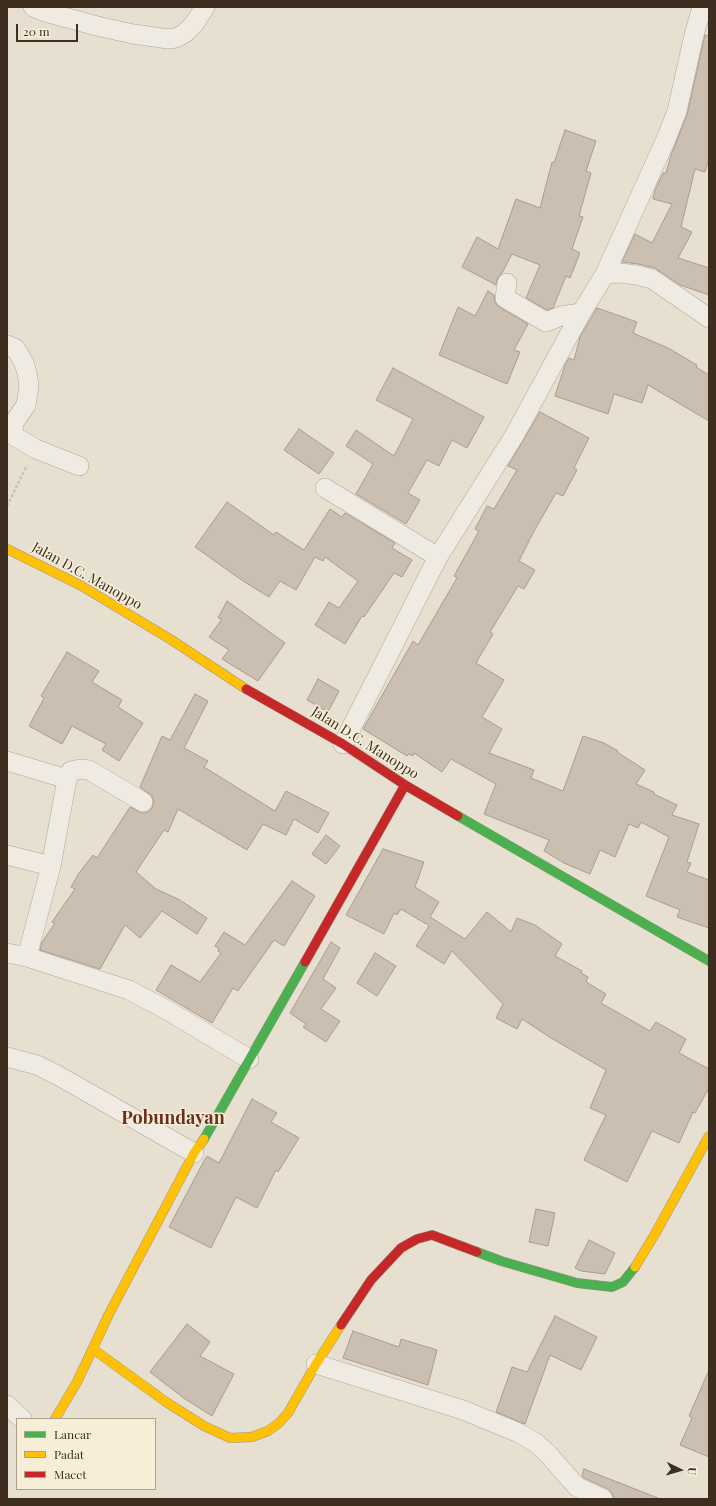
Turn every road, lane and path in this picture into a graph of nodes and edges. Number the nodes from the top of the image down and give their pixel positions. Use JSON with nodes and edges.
{"nodes":[{"id":1,"x":33,"y":7,"type":"edge"},
{"id":2,"x":205,"y":7,"type":"edge"},
{"id":3,"x":702,"y":7,"type":"edge"},
{"id":4,"x":605,"y":274,"type":"junction"},
{"id":5,"x":507,"y":283,"type":"dead end"},
{"id":6,"x":581,"y":313,"type":"junction"},
{"id":7,"x":709,"y":318,"type":"edge"},
{"id":8,"x":7,"y":345,"type":"edge"},
{"id":9,"x":36,"y":449,"type":"junction"},
{"id":10,"x":79,"y":466,"type":"dead end"},
{"id":11,"x":325,"y":488,"type":"dead end"},
{"id":12,"x":7,"y":506,"type":"edge"},
{"id":13,"x":7,"y":548,"type":"edge"},
{"id":14,"x":438,"y":557,"type":"junction"},
{"id":15,"x":343,"y":744,"type":"junction"},
{"id":16,"x":7,"y":761,"type":"edge"},
{"id":17,"x":67,"y":778,"type":"junction"},
{"id":18,"x":405,"y":785,"type":"junction"},
{"id":19,"x":143,"y":802,"type":"dead end"},
{"id":20,"x":7,"y":855,"type":"edge"},
{"id":21,"x":51,"y":866,"type":"junction"},
{"id":22,"x":7,"y":953,"type":"edge"},
{"id":23,"x":27,"y":958,"type":"junction"},
{"id":24,"x":709,"y":961,"type":"edge"},
{"id":25,"x":7,"y":1057,"type":"edge"},
{"id":26,"x":249,"y":1059,"type":"junction"},
{"id":27,"x":709,"y":1136,"type":"edge"},
{"id":28,"x":194,"y":1153,"type":"junction"},
{"id":29,"x":93,"y":1349,"type":"junction"},
{"id":30,"x":316,"y":1364,"type":"junction"},
{"id":31,"x":7,"y":1405,"type":"edge"},
{"id":32,"x":21,"y":1418,"type":"edge"},
{"id":33,"x":56,"y":1418,"type":"edge"},
{"id":34,"x":603,"y":1499,"type":"edge"}],
"edges":[{"from":1,"to":2,"type":"street"},
{"from":3,"to":4,"type":"street"},
{"from":4,"to":6,"type":"street"},
{"from":4,"to":7,"type":"street"},
{"from":5,"to":6,"type":"street"},
{"from":6,"to":14,"type":"street"},
{"from":8,"to":9,"type":"street"},
{"from":9,"to":10,"type":"street"},
{"from":9,"to":12,"type":"path"},
{"from":11,"to":14,"type":"street"},
{"from":13,"to":15,"type":"main road","name":"Jalan D.C. Manoppo"},
{"from":14,"to":15,"type":"street"},
{"from":15,"to":18,"type":"main road","name":"Jalan D.C. Manoppo"},
{"from":16,"to":17,"type":"street"},
{"from":17,"to":19,"type":"street"},
{"from":17,"to":21,"type":"street"},
{"from":18,"to":24,"type":"main road","name":"Jalan D.C. Manoppo"},
{"from":18,"to":26,"type":"main road"},
{"from":20,"to":21,"type":"street"},
{"from":21,"to":23,"type":"street"},
{"from":22,"to":23,"type":"street"},
{"from":23,"to":26,"type":"street"},
{"from":25,"to":28,"type":"street"},
{"from":26,"to":28,"type":"main road"},
{"from":27,"to":30,"type":"main road"},
{"from":28,"to":29,"type":"main road"},
{"from":29,"to":30,"type":"main road"},
{"from":29,"to":33,"type":"main road"},
{"from":30,"to":34,"type":"street"},
{"from":31,"to":32,"type":"street"}]}
